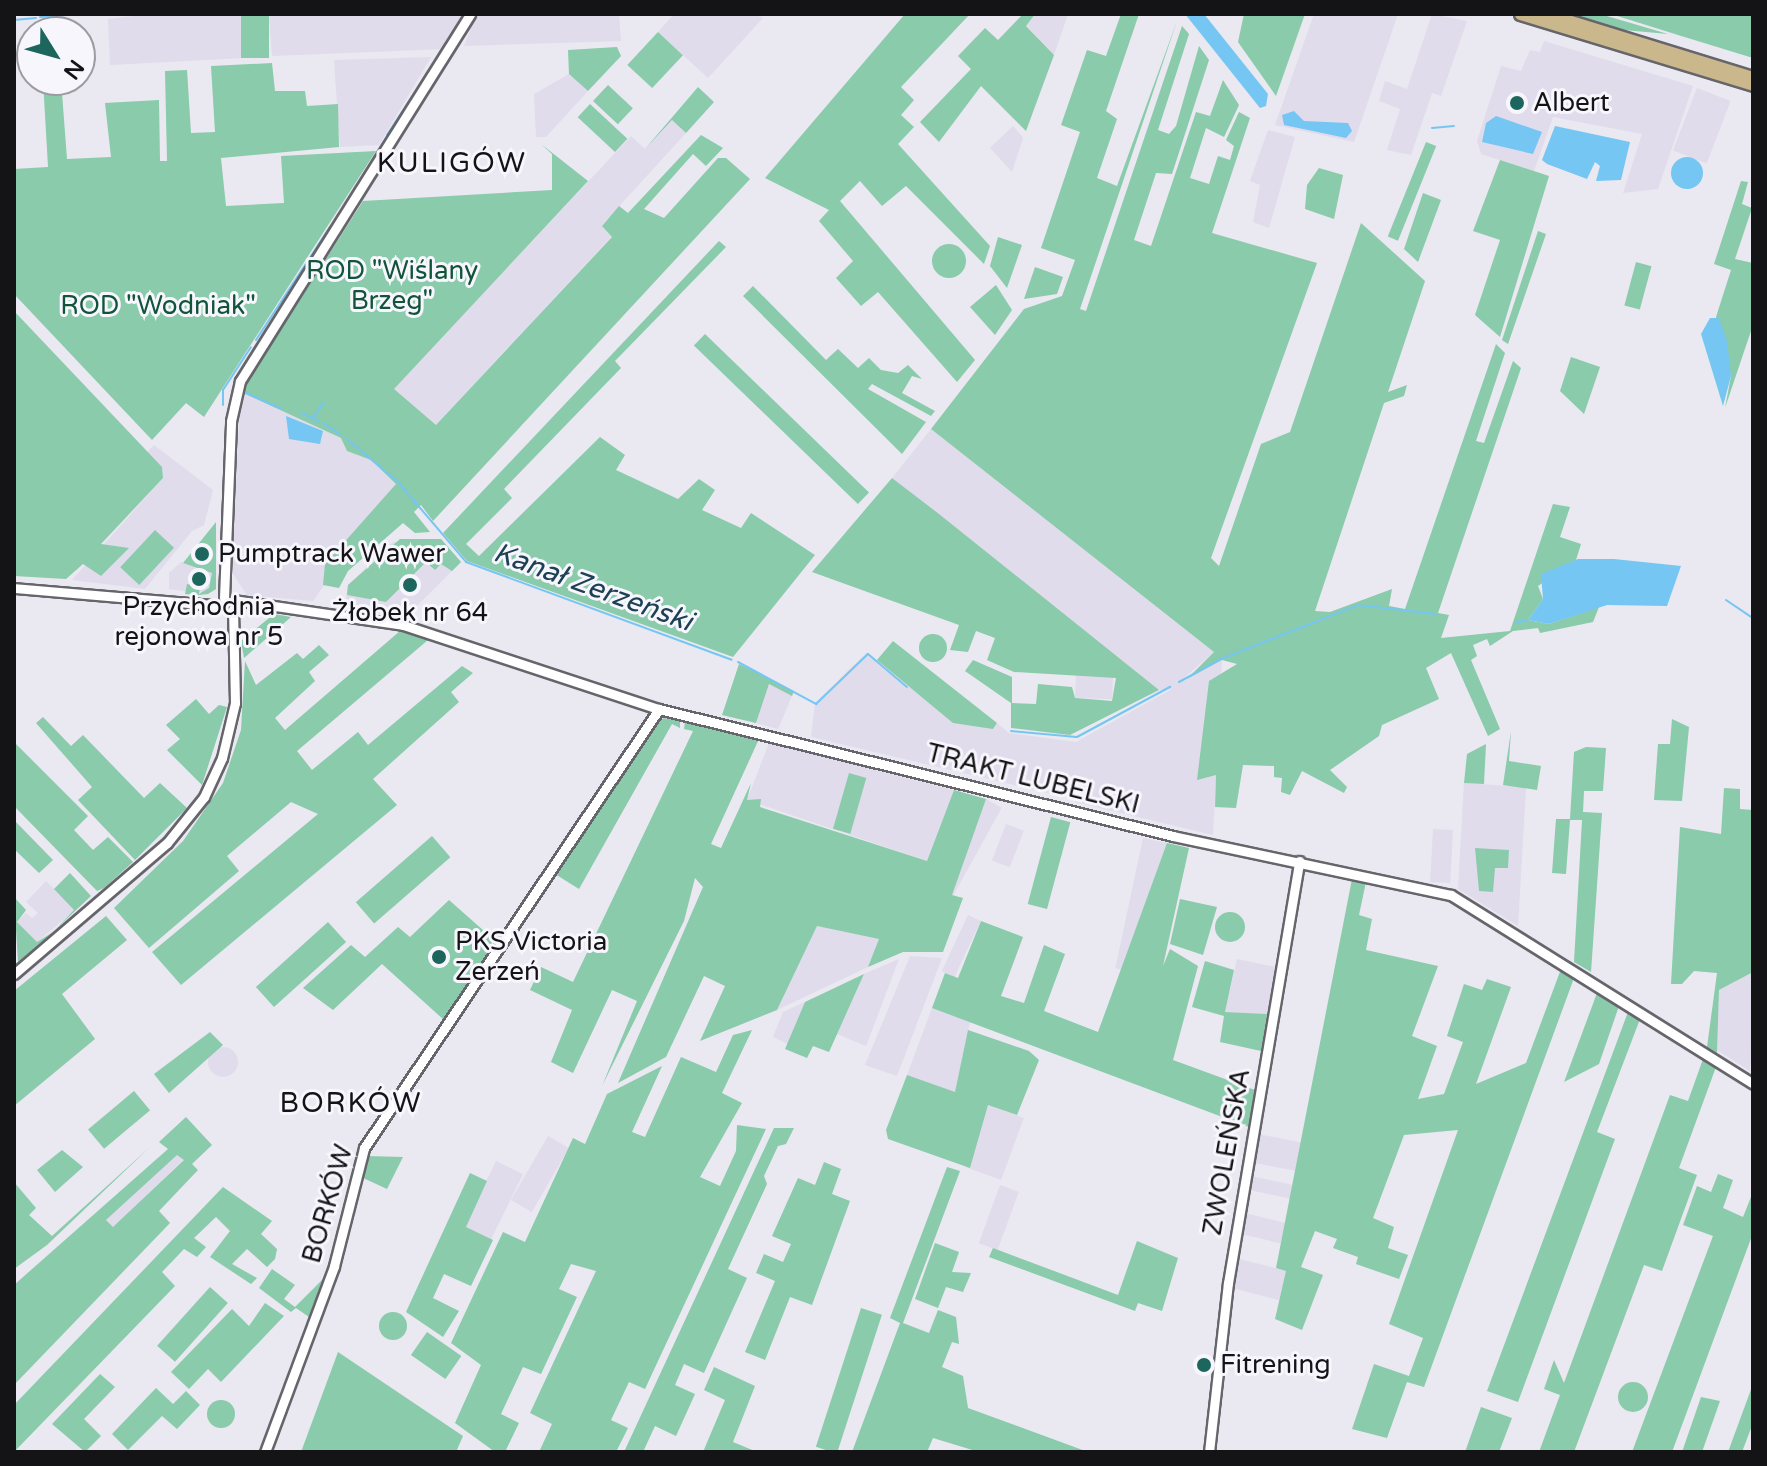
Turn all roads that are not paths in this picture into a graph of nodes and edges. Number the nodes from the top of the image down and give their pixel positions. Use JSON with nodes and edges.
{"nodes":[{"id":1,"x":470,"y":14,"type":"edge"},
{"id":2,"x":1520,"y":14,"type":"edge"},
{"id":3,"x":1548,"y":14,"type":"edge"},
{"id":4,"x":1753,"y":77,"type":"edge"},
{"id":5,"x":1753,"y":85,"type":"edge"},
{"id":6,"x":14,"y":588,"type":"edge"},
{"id":7,"x":228,"y":604,"type":"junction"},
{"id":8,"x":659,"y":709,"type":"junction"},
{"id":9,"x":1299,"y":861,"type":"junction"},
{"id":10,"x":14,"y":974,"type":"edge"},
{"id":11,"x":1753,"y":1084,"type":"edge"},
{"id":12,"x":265,"y":1452,"type":"edge"},
{"id":13,"x":1209,"y":1452,"type":"edge"}],
"edges":[{"from":1,"to":7,"type":"street"},
{"from":2,"to":5,"type":"main road"},
{"from":3,"to":4,"type":"main road"},
{"from":6,"to":7,"type":"street","name":"TRAKT LUBELSKI"},
{"from":7,"to":8,"type":"street","name":"TRAKT LUBELSKI"},
{"from":7,"to":10,"type":"street"},
{"from":8,"to":9,"type":"street","name":"TRAKT LUBELSKI"},
{"from":8,"to":12,"type":"street","name":"BORKÓW"},
{"from":9,"to":11,"type":"street","name":"TRAKT LUBELSKI"},
{"from":9,"to":13,"type":"street","name":"ZWOLEŃSKA"}]}
